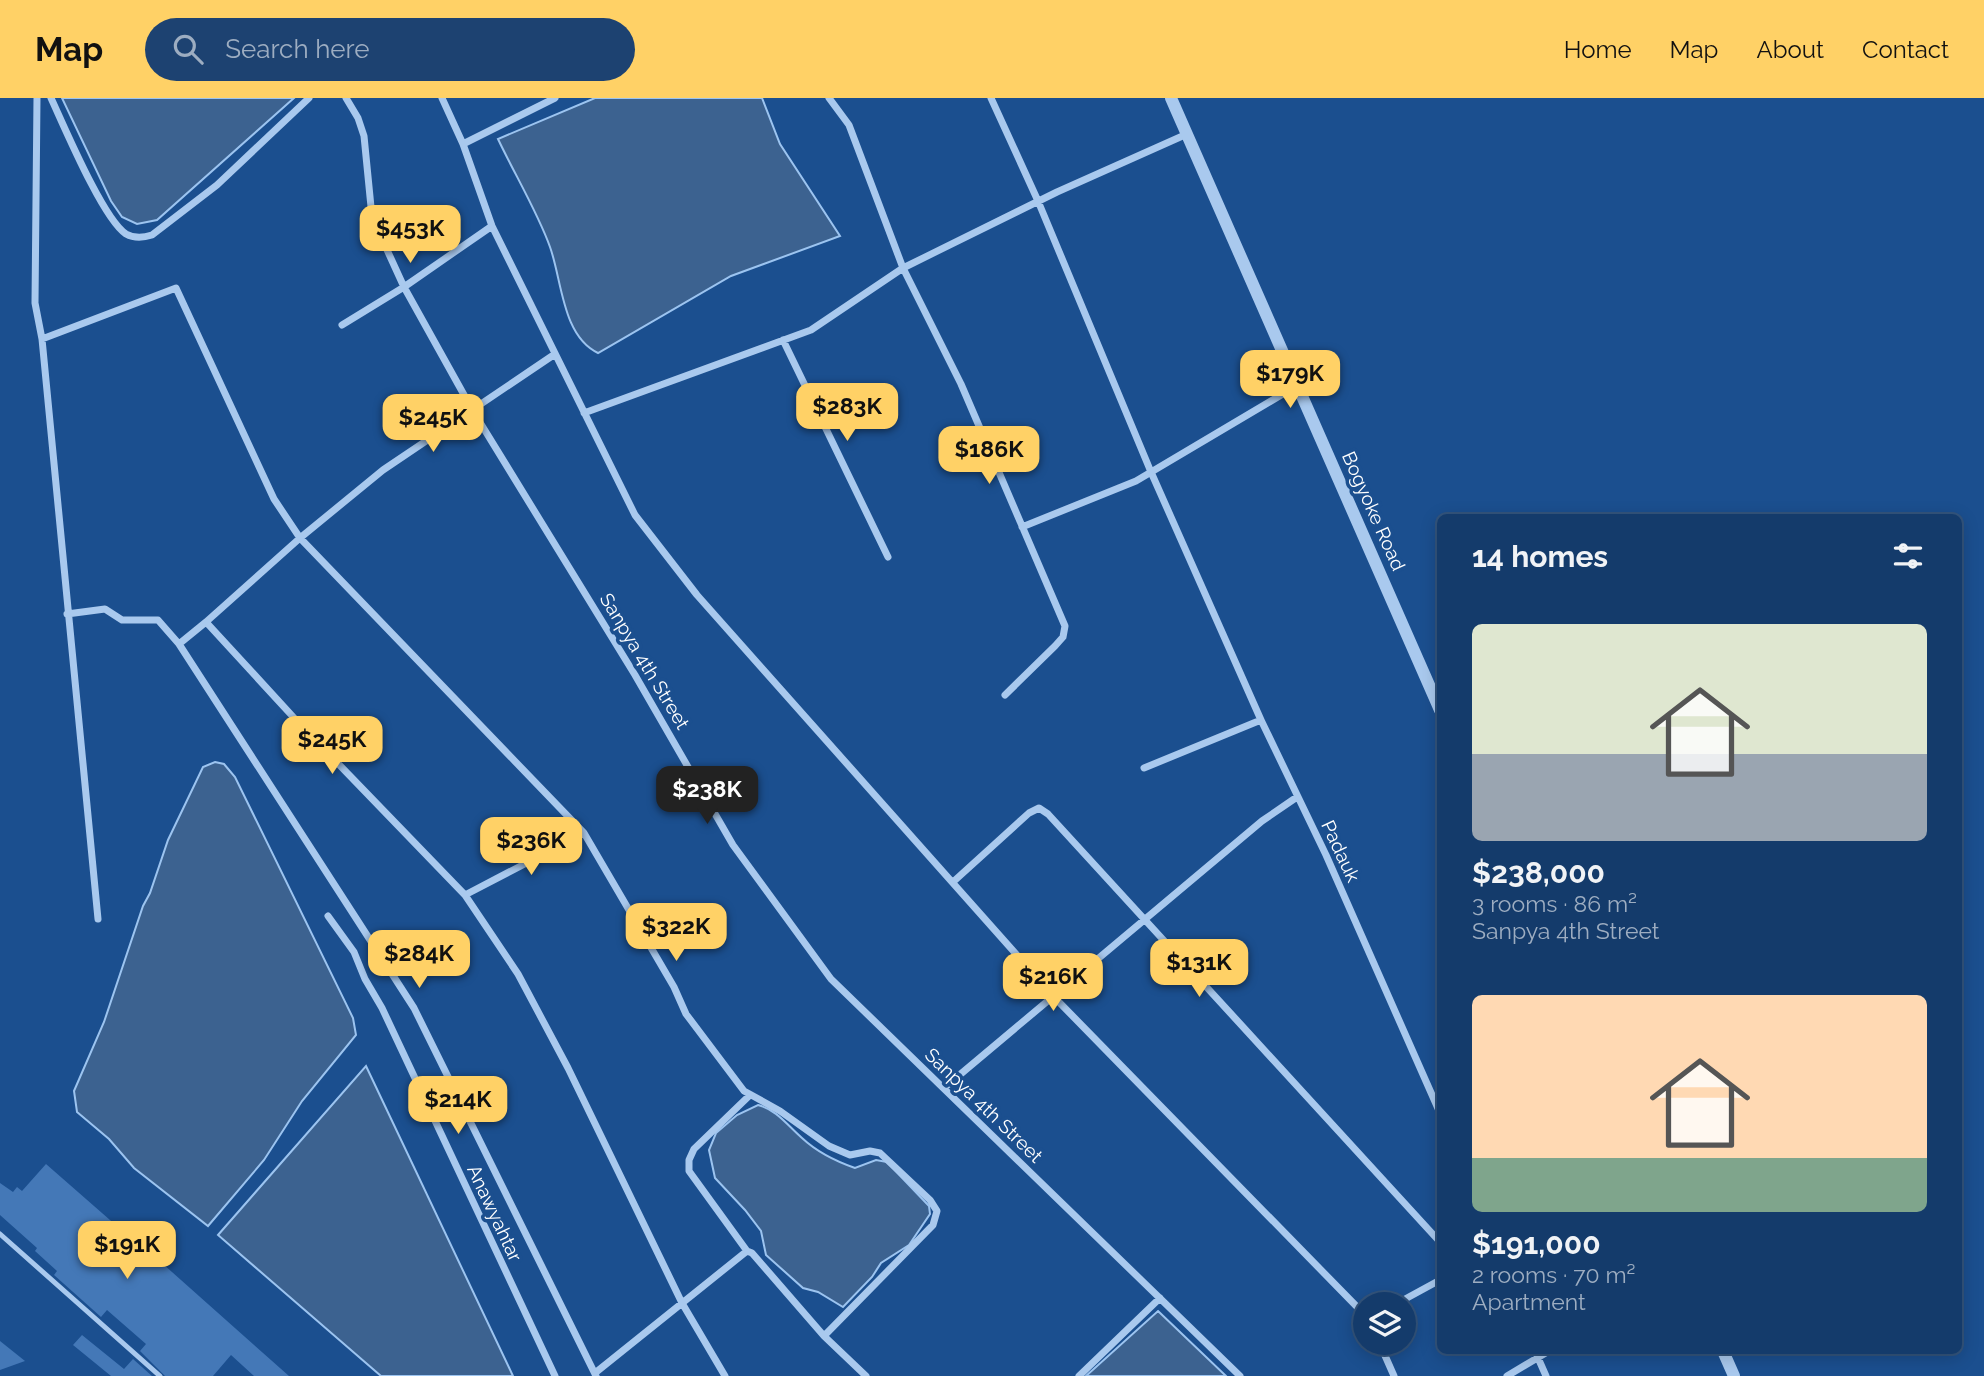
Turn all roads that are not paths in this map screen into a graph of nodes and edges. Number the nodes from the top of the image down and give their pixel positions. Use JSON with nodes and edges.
{"nodes":[{"id":1,"x":37,"y":98,"type":"edge"},
{"id":2,"x":51,"y":98,"type":"edge"},
{"id":3,"x":309,"y":98,"type":"edge"},
{"id":4,"x":346,"y":98,"type":"edge"},
{"id":5,"x":442,"y":98,"type":"edge"},
{"id":6,"x":555,"y":98,"type":"edge"},
{"id":7,"x":829,"y":98,"type":"edge"},
{"id":8,"x":991,"y":98,"type":"edge"},
{"id":9,"x":1171,"y":98,"type":"edge"},
{"id":10,"x":1187,"y":134,"type":"junction"},
{"id":11,"x":463,"y":144,"type":"junction"},
{"id":12,"x":1038,"y":201,"type":"junction"},
{"id":13,"x":492,"y":226,"type":"junction"},
{"id":14,"x":903,"y":268,"type":"junction"},
{"id":15,"x":404,"y":286,"type":"junction"},
{"id":16,"x":342,"y":325,"type":"dead end"},
{"id":17,"x":42,"y":339,"type":"junction"},
{"id":18,"x":783,"y":340,"type":"junction"},
{"id":19,"x":555,"y":354,"type":"junction"},
{"id":20,"x":1298,"y":386,"type":"junction"},
{"id":21,"x":473,"y":411,"type":"junction"},
{"id":22,"x":584,"y":412,"type":"junction"},
{"id":23,"x":1151,"y":472,"type":"junction"},
{"id":24,"x":1022,"y":527,"type":"junction"},
{"id":25,"x":300,"y":538,"type":"junction"},
{"id":26,"x":888,"y":557,"type":"dead end"},
{"id":27,"x":67,"y":614,"type":"junction"},
{"id":28,"x":206,"y":622,"type":"junction"},
{"id":29,"x":179,"y":644,"type":"junction"},
{"id":30,"x":1004,"y":695,"type":"dead end"},
{"id":31,"x":1437,"y":702,"type":"edge"},
{"id":32,"x":1261,"y":720,"type":"junction"},
{"id":33,"x":1144,"y":768,"type":"dead end"},
{"id":34,"x":1297,"y":797,"type":"junction"},
{"id":35,"x":584,"y":833,"type":"junction"},
{"id":36,"x":953,"y":882,"type":"junction"},
{"id":37,"x":465,"y":895,"type":"junction"},
{"id":38,"x":328,"y":916,"type":"dead end"},
{"id":39,"x":1145,"y":918,"type":"junction"},
{"id":40,"x":97,"y":919,"type":"dead end"},
{"id":41,"x":1053,"y":995,"type":"junction"},
{"id":42,"x":944,"y":1088,"type":"junction"},
{"id":43,"x":750,"y":1095,"type":"junction"},
{"id":44,"x":1437,"y":1107,"type":"edge"},
{"id":45,"x":0,"y":1234,"type":"edge"},
{"id":46,"x":1437,"y":1239,"type":"edge"},
{"id":47,"x":747,"y":1251,"type":"junction"},
{"id":48,"x":1437,"y":1282,"type":"edge"},
{"id":49,"x":1416,"y":1293,"type":"edge"},
{"id":50,"x":1160,"y":1298,"type":"junction"},
{"id":51,"x":682,"y":1303,"type":"junction"},
{"id":52,"x":1353,"y":1303,"type":"edge"},
{"id":53,"x":824,"y":1336,"type":"junction"},
{"id":54,"x":1536,"y":1354,"type":"edge"},
{"id":55,"x":1724,"y":1354,"type":"edge"},
{"id":56,"x":1385,"y":1355,"type":"edge"},
{"id":57,"x":595,"y":1374,"type":"edge"},
{"id":58,"x":160,"y":1376,"type":"edge"},
{"id":59,"x":555,"y":1376,"type":"edge"},
{"id":60,"x":725,"y":1376,"type":"edge"},
{"id":61,"x":866,"y":1376,"type":"edge"},
{"id":62,"x":1079,"y":1376,"type":"edge"},
{"id":63,"x":1240,"y":1376,"type":"edge"},
{"id":64,"x":1394,"y":1376,"type":"edge"},
{"id":65,"x":1507,"y":1376,"type":"edge"},
{"id":66,"x":1546,"y":1376,"type":"edge"},
{"id":67,"x":1734,"y":1376,"type":"edge"}],
"edges":[{"from":1,"to":17,"type":"street"},
{"from":2,"to":3,"type":"street"},
{"from":4,"to":15,"type":"street","name":"Sanpya 4th Street"},
{"from":5,"to":11,"type":"street"},
{"from":6,"to":11,"type":"street"},
{"from":7,"to":14,"type":"street"},
{"from":8,"to":12,"type":"street","name":"Padauk"},
{"from":9,"to":10,"type":"street","name":"Bogyoke Road"},
{"from":10,"to":12,"type":"street"},
{"from":10,"to":20,"type":"street","name":"Bogyoke Road"},
{"from":11,"to":13,"type":"street"},
{"from":12,"to":14,"type":"street"},
{"from":12,"to":23,"type":"street","name":"Padauk"},
{"from":13,"to":15,"type":"street"},
{"from":13,"to":19,"type":"street"},
{"from":14,"to":18,"type":"street"},
{"from":14,"to":24,"type":"street"},
{"from":15,"to":16,"type":"street"},
{"from":15,"to":21,"type":"street","name":"Sanpya 4th Street"},
{"from":17,"to":25,"type":"street"},
{"from":17,"to":27,"type":"street"},
{"from":18,"to":22,"type":"street"},
{"from":18,"to":26,"type":"street"},
{"from":19,"to":21,"type":"street"},
{"from":19,"to":22,"type":"street"},
{"from":20,"to":23,"type":"street"},
{"from":20,"to":31,"type":"street","name":"Bogyoke Road"},
{"from":21,"to":25,"type":"street"},
{"from":21,"to":42,"type":"street","name":"Sanpya 4th Street"},
{"from":22,"to":36,"type":"street"},
{"from":23,"to":24,"type":"street"},
{"from":23,"to":32,"type":"street","name":"Padauk"},
{"from":24,"to":30,"type":"street"},
{"from":25,"to":28,"type":"street"},
{"from":25,"to":35,"type":"street"},
{"from":27,"to":29,"type":"street"},
{"from":27,"to":40,"type":"street"},
{"from":28,"to":29,"type":"street"},
{"from":28,"to":37,"type":"street"},
{"from":29,"to":57,"type":"street"},
{"from":32,"to":33,"type":"street"},
{"from":32,"to":34,"type":"street","name":"Padauk"},
{"from":34,"to":39,"type":"street"},
{"from":34,"to":44,"type":"street","name":"Padauk"},
{"from":35,"to":37,"type":"street"},
{"from":35,"to":43,"type":"street"},
{"from":36,"to":39,"type":"street"},
{"from":36,"to":41,"type":"street"},
{"from":37,"to":51,"type":"street"},
{"from":38,"to":59,"type":"street","name":"Anawyahtar"},
{"from":39,"to":41,"type":"street"},
{"from":39,"to":46,"type":"street"},
{"from":41,"to":42,"type":"street"},
{"from":41,"to":52,"type":"street"},
{"from":42,"to":50,"type":"street","name":"Sanpya 4th Street"},
{"from":43,"to":47,"type":"street"},
{"from":43,"to":53,"type":"street"},
{"from":45,"to":58,"type":"lane"},
{"from":47,"to":51,"type":"street"},
{"from":47,"to":53,"type":"street"},
{"from":48,"to":49,"type":"street"},
{"from":50,"to":62,"type":"street"},
{"from":50,"to":63,"type":"street","name":"Sanpya 4th Street"},
{"from":51,"to":57,"type":"street"},
{"from":51,"to":60,"type":"street"},
{"from":53,"to":61,"type":"street"},
{"from":54,"to":65,"type":"street"},
{"from":54,"to":66,"type":"street"},
{"from":55,"to":67,"type":"street"},
{"from":56,"to":64,"type":"street"}]}
